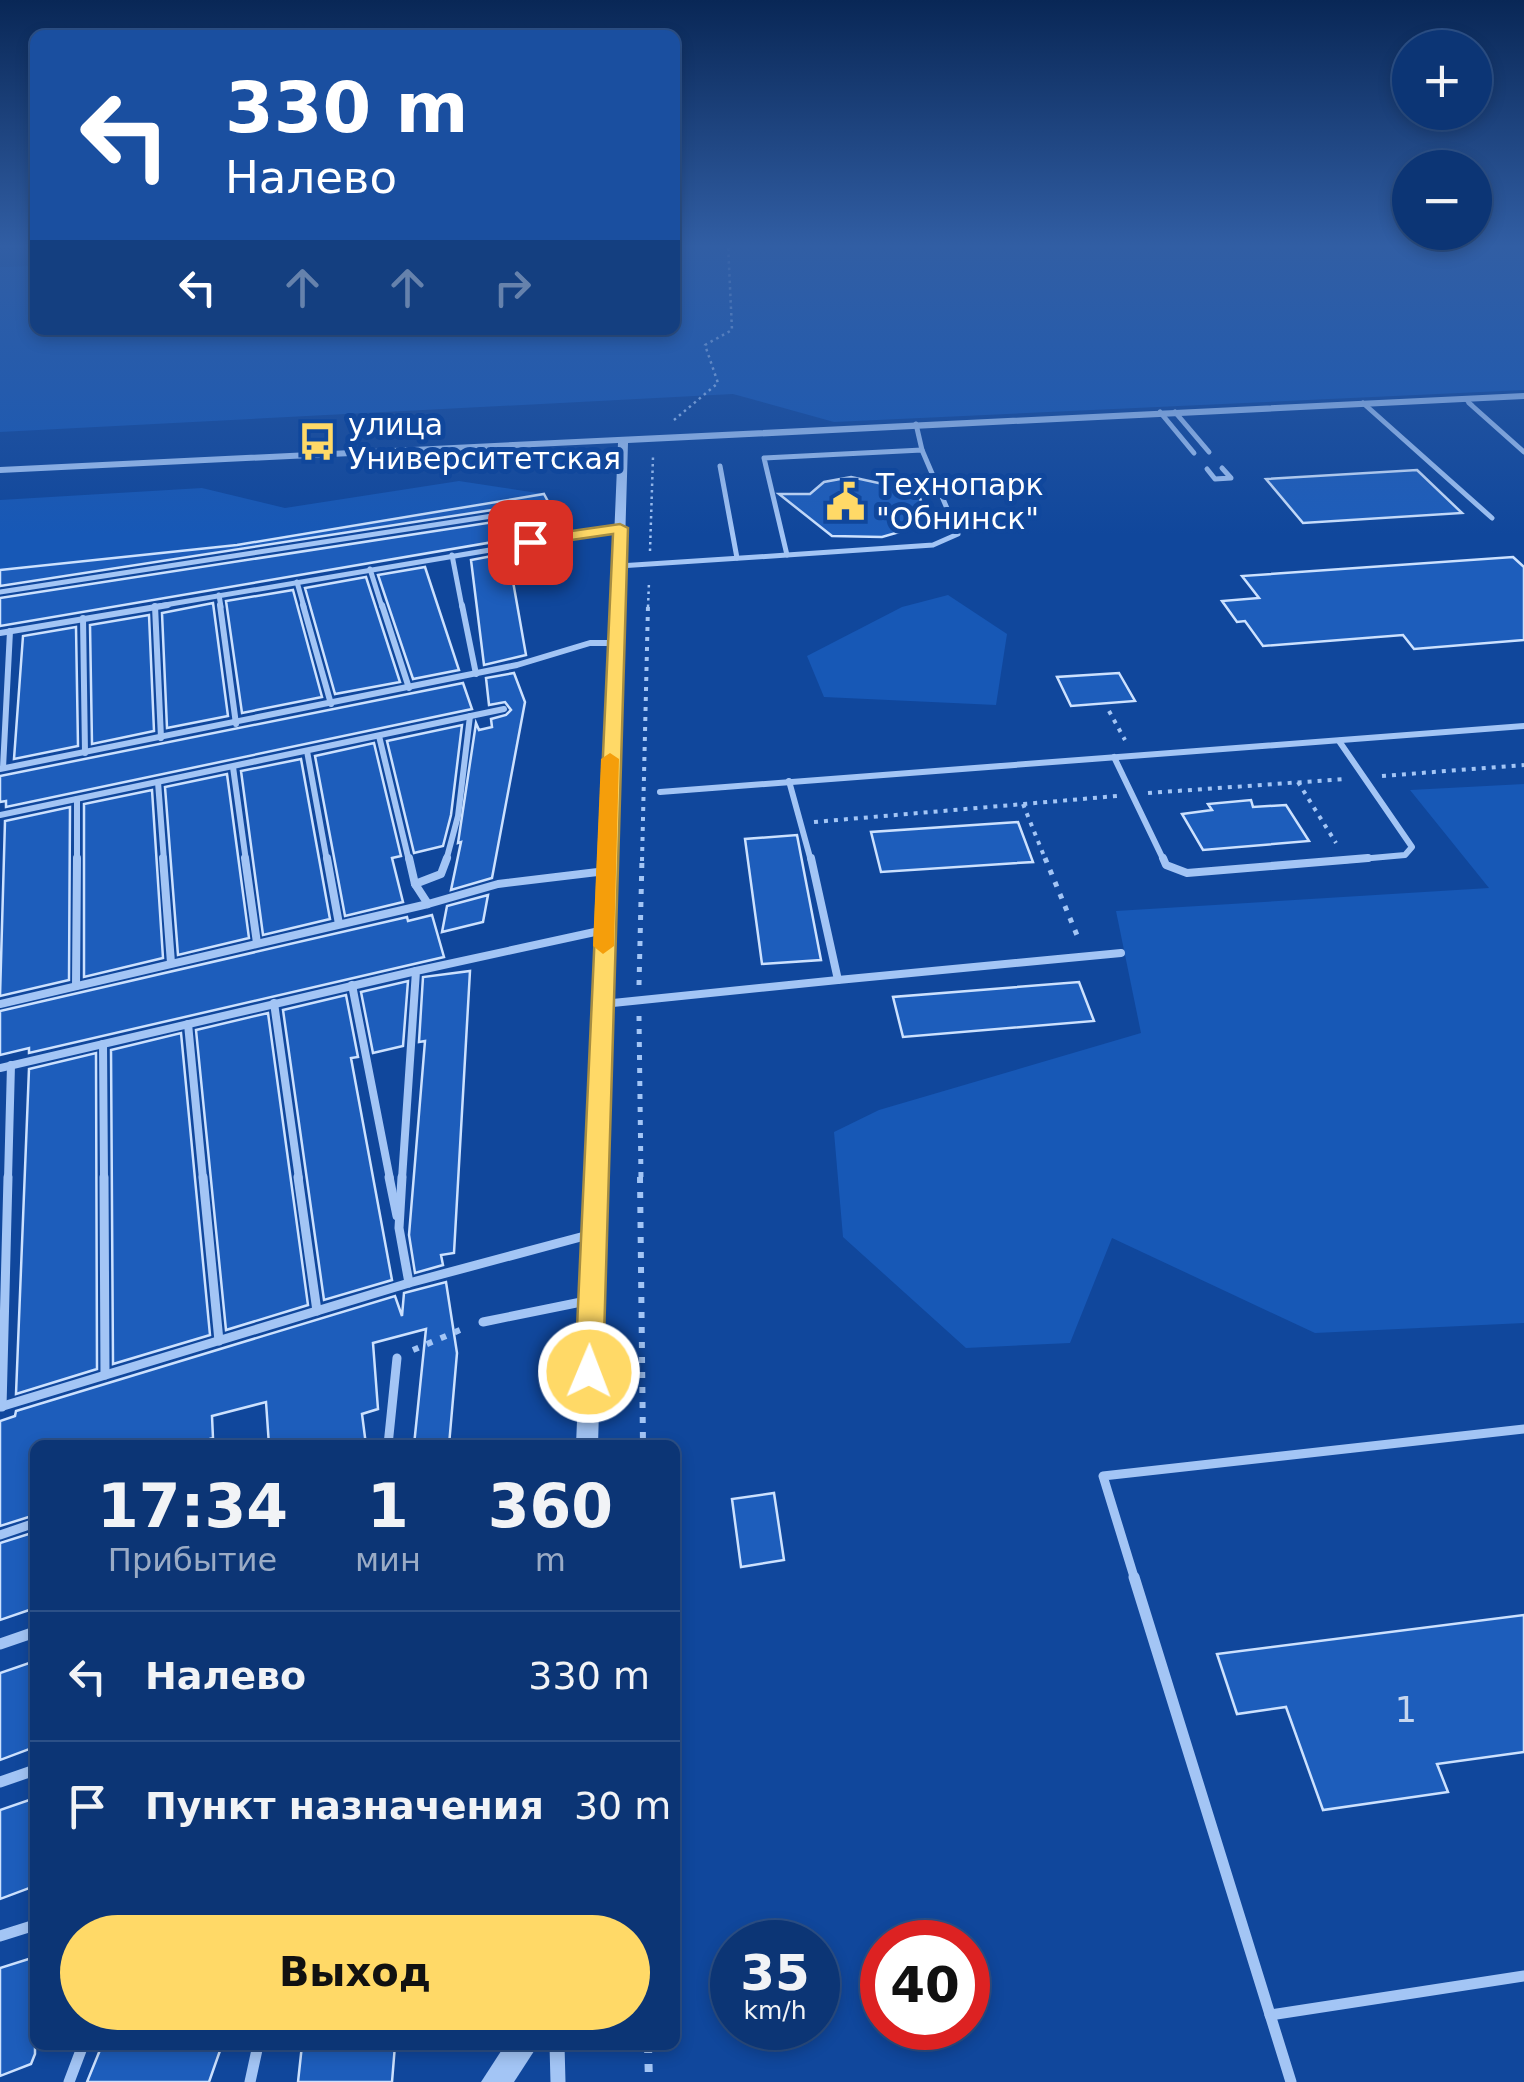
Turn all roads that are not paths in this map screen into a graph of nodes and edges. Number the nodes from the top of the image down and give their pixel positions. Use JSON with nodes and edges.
{"nodes":[{"id":1,"x":1524,"y":396,"type":"edge"},
{"id":2,"x":1465,"y":399,"type":"junction"},
{"id":3,"x":1363,"y":403,"type":"junction"},
{"id":4,"x":1160,"y":412,"type":"junction"},
{"id":5,"x":1175,"y":412,"type":"junction"},
{"id":6,"x":916,"y":424,"type":"junction"},
{"id":7,"x":623,"y":442,"type":"junction"},
{"id":8,"x":922,"y":450,"type":"junction"},
{"id":9,"x":1209,"y":452,"type":"dead end"},
{"id":10,"x":1524,"y":452,"type":"edge"},
{"id":11,"x":1194,"y":454,"type":"dead end"},
{"id":12,"x":720,"y":466,"type":"dead end"},
{"id":13,"x":1222,"y":468,"type":"dead end"},
{"id":14,"x":1207,"y":469,"type":"dead end"},
{"id":15,"x":0,"y":470,"type":"edge"},
{"id":16,"x":538,"y":510,"type":"dead end"},
{"id":17,"x":1492,"y":518,"type":"dead end"},
{"id":18,"x":620,"y":528,"type":"junction"},
{"id":19,"x":452,"y":555,"type":"junction"},
{"id":20,"x":787,"y":555,"type":"junction"},
{"id":21,"x":737,"y":558,"type":"junction"},
{"id":22,"x":619,"y":566,"type":"junction"},
{"id":23,"x":370,"y":570,"type":"junction"},
{"id":24,"x":297,"y":582,"type":"junction"},
{"id":25,"x":0,"y":592,"type":"edge"},
{"id":26,"x":220,"y":595,"type":"junction"},
{"id":27,"x":155,"y":606,"type":"junction"},
{"id":28,"x":84,"y":618,"type":"junction"},
{"id":29,"x":10,"y":631,"type":"junction"},
{"id":30,"x":0,"y":632,"type":"edge"},
{"id":31,"x":615,"y":643,"type":"junction"},
{"id":32,"x":476,"y":674,"type":"junction"},
{"id":33,"x":409,"y":688,"type":"junction"},
{"id":34,"x":331,"y":704,"type":"junction"},
{"id":35,"x":504,"y":709,"type":"dead end"},
{"id":36,"x":470,"y":716,"type":"junction"},
{"id":37,"x":236,"y":724,"type":"junction"},
{"id":38,"x":1524,"y":726,"type":"edge"},
{"id":39,"x":380,"y":736,"type":"junction"},
{"id":40,"x":161,"y":738,"type":"junction"},
{"id":41,"x":1339,"y":740,"type":"junction"},
{"id":42,"x":307,"y":751,"type":"junction"},
{"id":43,"x":85,"y":752,"type":"junction"},
{"id":44,"x":1114,"y":758,"type":"junction"},
{"id":45,"x":233,"y":767,"type":"junction"},
{"id":46,"x":1,"y":768,"type":"edge"},
{"id":47,"x":789,"y":781,"type":"junction"},
{"id":48,"x":158,"y":782,"type":"junction"},
{"id":49,"x":660,"y":792,"type":"dead end"},
{"id":50,"x":77,"y":799,"type":"junction"},
{"id":51,"x":0,"y":814,"type":"edge"},
{"id":52,"x":606,"y":871,"type":"junction"},
{"id":53,"x":414,"y":884,"type":"junction"},
{"id":54,"x":428,"y":904,"type":"junction"},
{"id":55,"x":339,"y":924,"type":"junction"},
{"id":56,"x":604,"y":930,"type":"junction"},
{"id":57,"x":257,"y":943,"type":"junction"},
{"id":58,"x":1121,"y":953,"type":"dead end"},
{"id":59,"x":171,"y":963,"type":"junction"},
{"id":60,"x":416,"y":970,"type":"junction"},
{"id":61,"x":838,"y":980,"type":"junction"},
{"id":62,"x":352,"y":985,"type":"junction"},
{"id":63,"x":76,"y":986,"type":"junction"},
{"id":64,"x":0,"y":1004,"type":"edge"},
{"id":65,"x":274,"y":1004,"type":"junction"},
{"id":66,"x":601,"y":1004,"type":"junction"},
{"id":67,"x":188,"y":1024,"type":"junction"},
{"id":68,"x":103,"y":1044,"type":"junction"},
{"id":69,"x":11,"y":1065,"type":"junction"},
{"id":70,"x":0,"y":1068,"type":"edge"},
{"id":71,"x":399,"y":1228,"type":"junction"},
{"id":72,"x":593,"y":1234,"type":"junction"},
{"id":73,"x":409,"y":1283,"type":"junction"},
{"id":74,"x":590,"y":1300,"type":"junction"},
{"id":75,"x":318,"y":1311,"type":"junction"},
{"id":76,"x":483,"y":1322,"type":"road end"},
{"id":77,"x":219,"y":1341,"type":"junction"},
{"id":78,"x":397,"y":1358,"type":"road end"},
{"id":79,"x":105,"y":1375,"type":"junction"},
{"id":80,"x":1,"y":1407,"type":"edge"},
{"id":81,"x":1524,"y":1430,"type":"edge"},
{"id":82,"x":389,"y":1440,"type":"edge"},
{"id":83,"x":587,"y":1440,"type":"edge"},
{"id":84,"x":30,"y":1526,"type":"edge"},
{"id":85,"x":0,"y":1535,"type":"edge"},
{"id":86,"x":30,"y":1634,"type":"edge"},
{"id":87,"x":0,"y":1644,"type":"edge"},
{"id":88,"x":30,"y":1772,"type":"edge"},
{"id":89,"x":0,"y":1782,"type":"edge"},
{"id":90,"x":30,"y":1927,"type":"edge"},
{"id":91,"x":0,"y":1936,"type":"edge"},
{"id":92,"x":1524,"y":1976,"type":"edge"},
{"id":93,"x":1270,"y":2015,"type":"junction"},
{"id":94,"x":81,"y":2050,"type":"edge"},
{"id":95,"x":257,"y":2050,"type":"edge"},
{"id":96,"x":519,"y":2050,"type":"edge"},
{"id":97,"x":557,"y":2050,"type":"edge"},
{"id":98,"x":68,"y":2082,"type":"edge"},
{"id":99,"x":250,"y":2082,"type":"edge"},
{"id":100,"x":496,"y":2082,"type":"edge"},
{"id":101,"x":558,"y":2082,"type":"edge"},
{"id":102,"x":1291,"y":2082,"type":"edge"}],
"edges":[{"from":1,"to":2,"type":"street"},
{"from":2,"to":3,"type":"street"},
{"from":2,"to":10,"type":"lane"},
{"from":3,"to":5,"type":"street"},
{"from":3,"to":17,"type":"lane"},
{"from":4,"to":5,"type":"street"},
{"from":4,"to":6,"type":"street"},
{"from":4,"to":11,"type":"lane"},
{"from":5,"to":9,"type":"lane"},
{"from":6,"to":7,"type":"street"},
{"from":6,"to":8,"type":"lane"},
{"from":7,"to":15,"type":"street"},
{"from":7,"to":18,"type":"street"},
{"from":8,"to":20,"type":"lane"},
{"from":8,"to":20,"type":"lane"},
{"from":12,"to":21,"type":"lane"},
{"from":13,"to":14,"type":"lane"},
{"from":16,"to":25,"type":"lane"},
{"from":18,"to":19,"type":"lane"},
{"from":18,"to":22,"type":"street"},
{"from":19,"to":23,"type":"lane"},
{"from":19,"to":32,"type":"lane"},
{"from":20,"to":21,"type":"lane"},
{"from":21,"to":22,"type":"lane"},
{"from":22,"to":31,"type":"street"},
{"from":23,"to":24,"type":"lane"},
{"from":23,"to":33,"type":"lane"},
{"from":24,"to":26,"type":"lane"},
{"from":24,"to":34,"type":"lane"},
{"from":26,"to":27,"type":"lane"},
{"from":26,"to":37,"type":"lane"},
{"from":27,"to":28,"type":"lane"},
{"from":27,"to":40,"type":"lane"},
{"from":28,"to":29,"type":"lane"},
{"from":28,"to":43,"type":"lane"},
{"from":29,"to":30,"type":"lane"},
{"from":29,"to":46,"type":"lane"},
{"from":31,"to":32,"type":"lane"},
{"from":31,"to":52,"type":"street"},
{"from":32,"to":33,"type":"lane"},
{"from":33,"to":34,"type":"lane"},
{"from":34,"to":37,"type":"lane"},
{"from":35,"to":36,"type":"lane"},
{"from":36,"to":39,"type":"lane"},
{"from":36,"to":53,"type":"lane"},
{"from":37,"to":40,"type":"lane"},
{"from":38,"to":41,"type":"lane"},
{"from":39,"to":42,"type":"lane"},
{"from":39,"to":53,"type":"lane"},
{"from":40,"to":43,"type":"lane"},
{"from":41,"to":44,"type":"lane"},
{"from":41,"to":44,"type":"lane"},
{"from":42,"to":45,"type":"lane"},
{"from":42,"to":55,"type":"lane"},
{"from":43,"to":46,"type":"lane"},
{"from":44,"to":47,"type":"lane"},
{"from":45,"to":48,"type":"lane"},
{"from":45,"to":57,"type":"lane"},
{"from":47,"to":49,"type":"lane"},
{"from":47,"to":61,"type":"lane"},
{"from":48,"to":50,"type":"lane"},
{"from":48,"to":59,"type":"lane"},
{"from":50,"to":51,"type":"lane"},
{"from":50,"to":63,"type":"lane"},
{"from":52,"to":54,"type":"lane"},
{"from":52,"to":56,"type":"street"},
{"from":53,"to":54,"type":"lane"},
{"from":54,"to":55,"type":"lane"},
{"from":55,"to":57,"type":"lane"},
{"from":56,"to":60,"type":"lane"},
{"from":56,"to":66,"type":"street"},
{"from":57,"to":59,"type":"lane"},
{"from":58,"to":61,"type":"lane"},
{"from":59,"to":63,"type":"lane"},
{"from":60,"to":62,"type":"lane"},
{"from":60,"to":71,"type":"lane"},
{"from":61,"to":66,"type":"lane"},
{"from":62,"to":65,"type":"lane"},
{"from":62,"to":71,"type":"lane"},
{"from":63,"to":64,"type":"lane"},
{"from":65,"to":67,"type":"lane"},
{"from":65,"to":75,"type":"lane"},
{"from":66,"to":72,"type":"street"},
{"from":67,"to":68,"type":"lane"},
{"from":67,"to":77,"type":"lane"},
{"from":68,"to":69,"type":"lane"},
{"from":68,"to":79,"type":"lane"},
{"from":69,"to":70,"type":"lane"},
{"from":69,"to":80,"type":"lane"},
{"from":71,"to":73,"type":"lane"},
{"from":72,"to":73,"type":"lane"},
{"from":72,"to":74,"type":"street"},
{"from":73,"to":75,"type":"lane"},
{"from":74,"to":76,"type":"lane"},
{"from":74,"to":83,"type":"street"},
{"from":75,"to":77,"type":"lane"},
{"from":77,"to":79,"type":"lane"},
{"from":78,"to":82,"type":"lane"},
{"from":79,"to":80,"type":"lane"},
{"from":81,"to":93,"type":"lane"},
{"from":84,"to":85,"type":"lane"},
{"from":86,"to":87,"type":"lane"},
{"from":88,"to":89,"type":"lane"},
{"from":90,"to":91,"type":"lane"},
{"from":92,"to":93,"type":"lane"},
{"from":93,"to":102,"type":"lane"},
{"from":94,"to":98,"type":"lane"},
{"from":95,"to":99,"type":"lane"},
{"from":96,"to":100,"type":"street"},
{"from":97,"to":101,"type":"street"}]}
